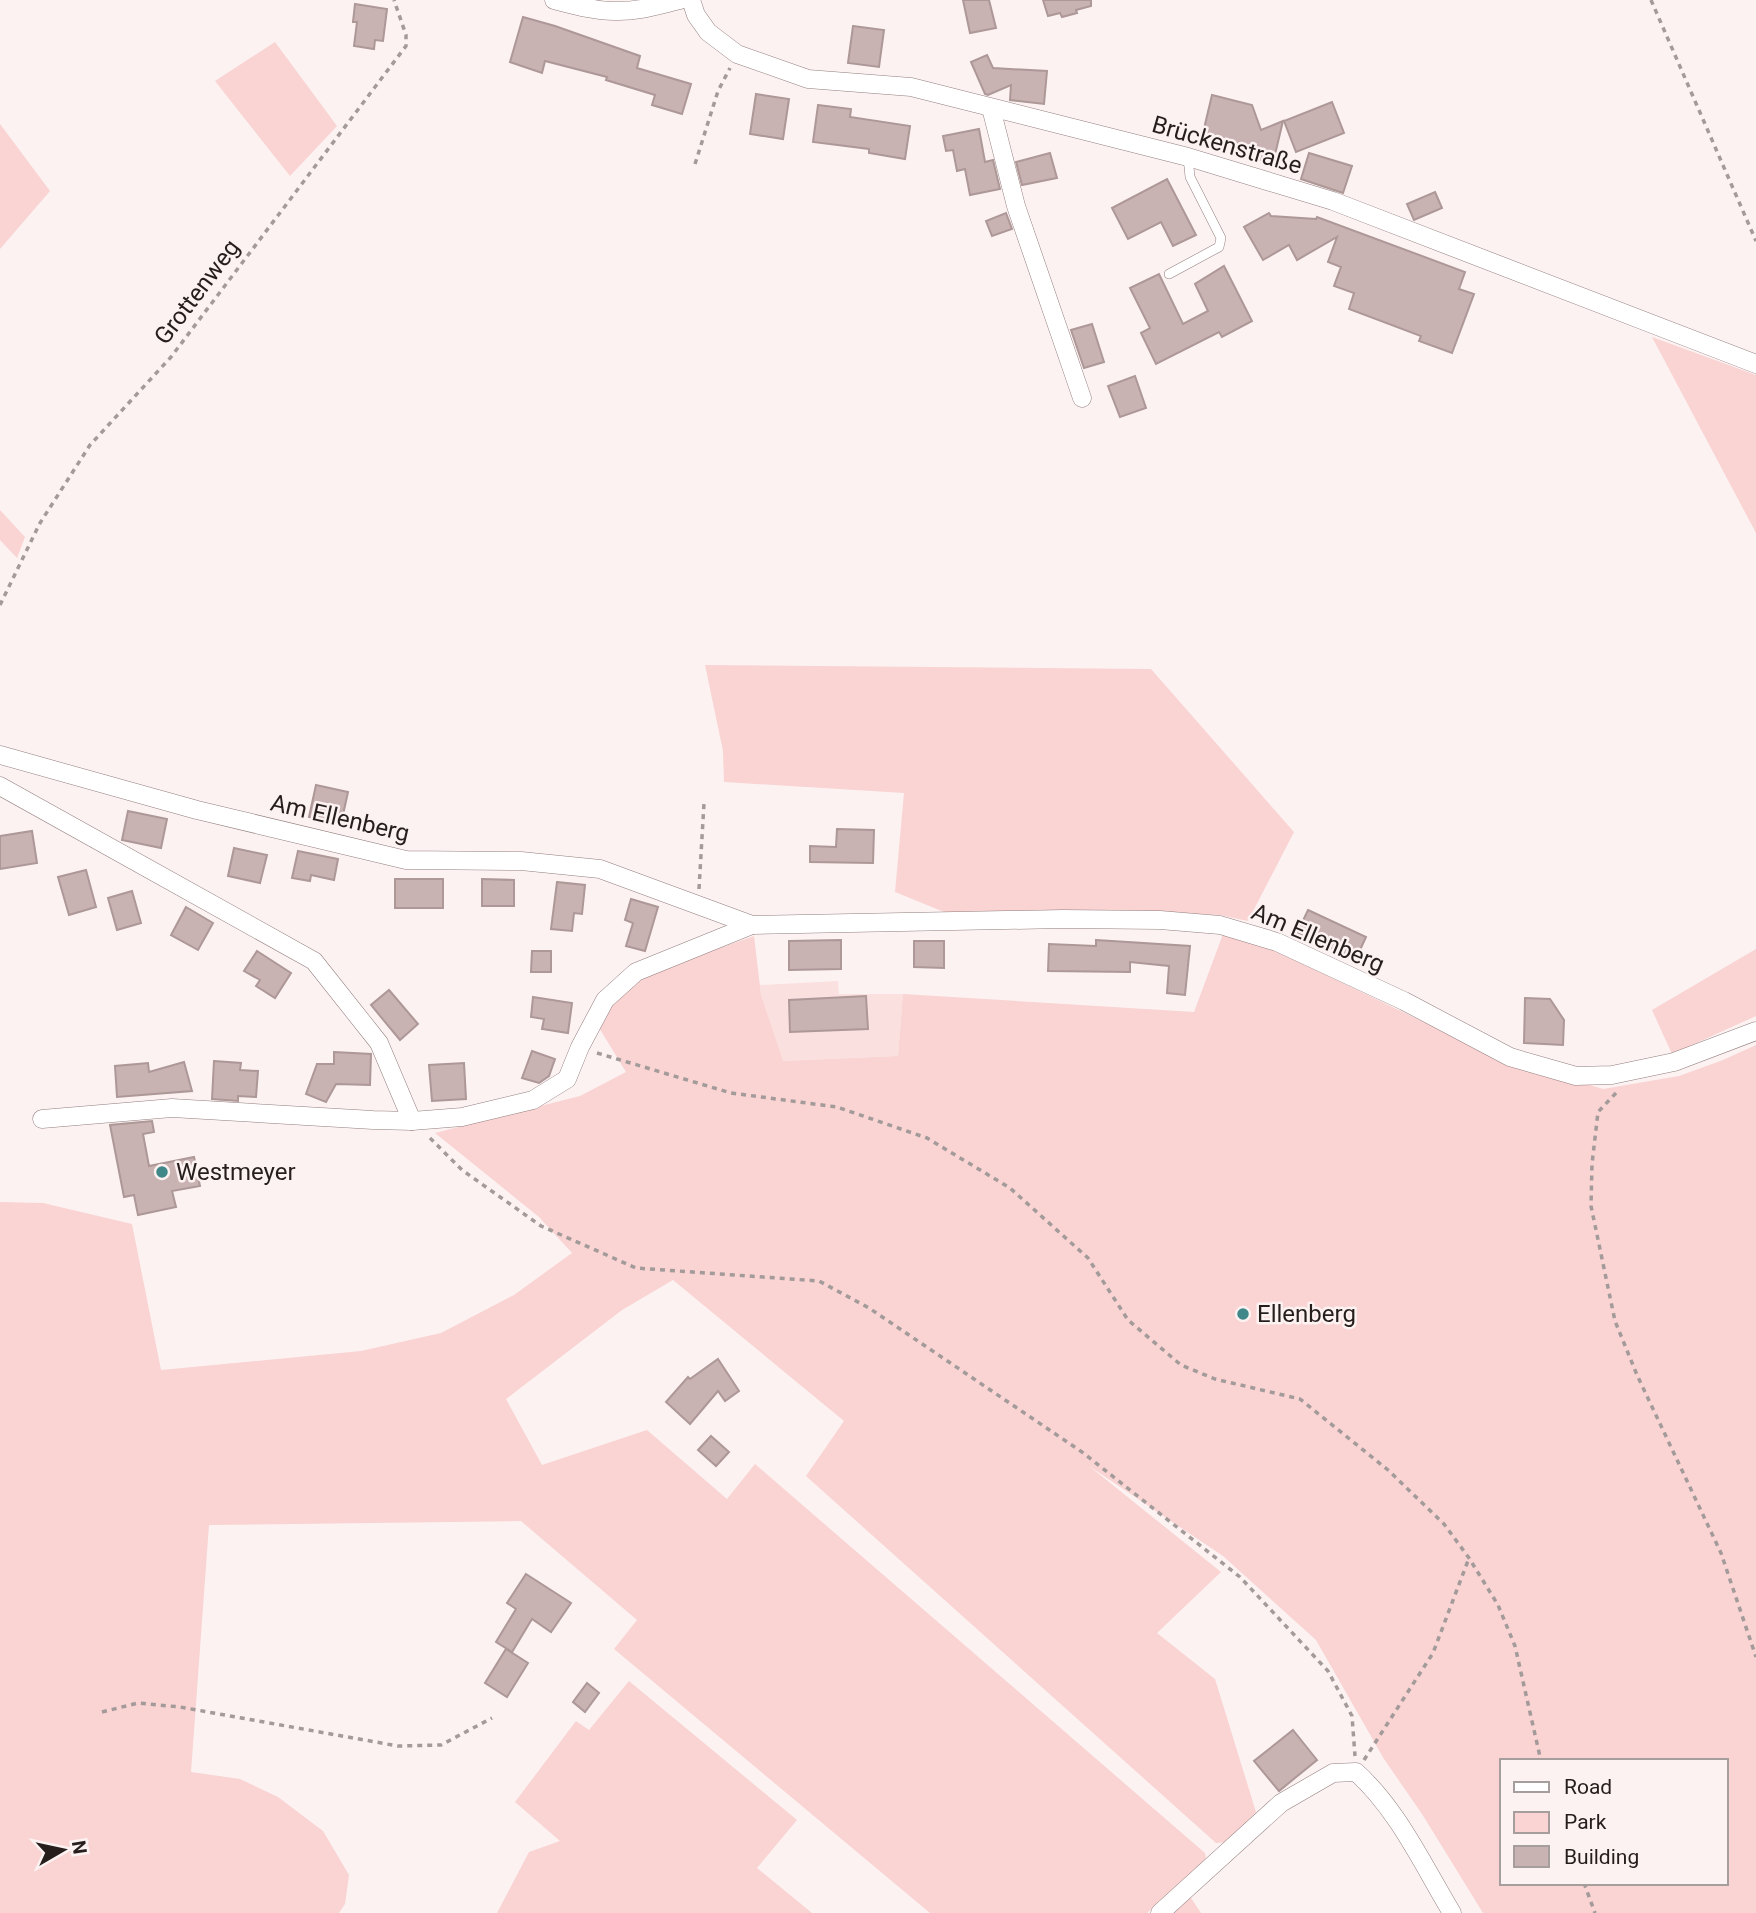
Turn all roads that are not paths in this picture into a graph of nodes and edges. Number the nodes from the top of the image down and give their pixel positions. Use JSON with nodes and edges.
{"nodes":[{"id":1,"x":554,"y":0,"type":"edge"},
{"id":2,"x":680,"y":0,"type":"edge"},
{"id":3,"x":691,"y":0,"type":"edge"},
{"id":4,"x":991,"y":108,"type":"junction"},
{"id":5,"x":1188,"y":158,"type":"junction"},
{"id":6,"x":1169,"y":274,"type":"dead end"},
{"id":7,"x":1756,"y":364,"type":"edge"},
{"id":8,"x":1082,"y":398,"type":"dead end"},
{"id":9,"x":0,"y":755,"type":"edge"},
{"id":10,"x":0,"y":786,"type":"edge"},
{"id":11,"x":752,"y":925,"type":"junction"},
{"id":12,"x":1756,"y":1031,"type":"edge"},
{"id":13,"x":42,"y":1119,"type":"dead end"},
{"id":14,"x":412,"y":1121,"type":"junction"},
{"id":15,"x":1160,"y":1913,"type":"edge"},
{"id":16,"x":1452,"y":1913,"type":"edge"}],
"edges":[{"from":1,"to":2,"type":"street"},
{"from":3,"to":4,"type":"street","name":"Brückenstraße"},
{"from":4,"to":5,"type":"street","name":"Brückenstraße"},
{"from":4,"to":8,"type":"street"},
{"from":5,"to":6,"type":"lane"},
{"from":5,"to":7,"type":"street","name":"Brückenstraße"},
{"from":9,"to":11,"type":"street","name":"Am Ellenberg"},
{"from":10,"to":14,"type":"street"},
{"from":11,"to":12,"type":"street","name":"Am Ellenberg"},
{"from":11,"to":14,"type":"street","name":"Am Ellenberg"},
{"from":13,"to":14,"type":"street","name":"Am Ellenberg"},
{"from":15,"to":16,"type":"street"}]}
